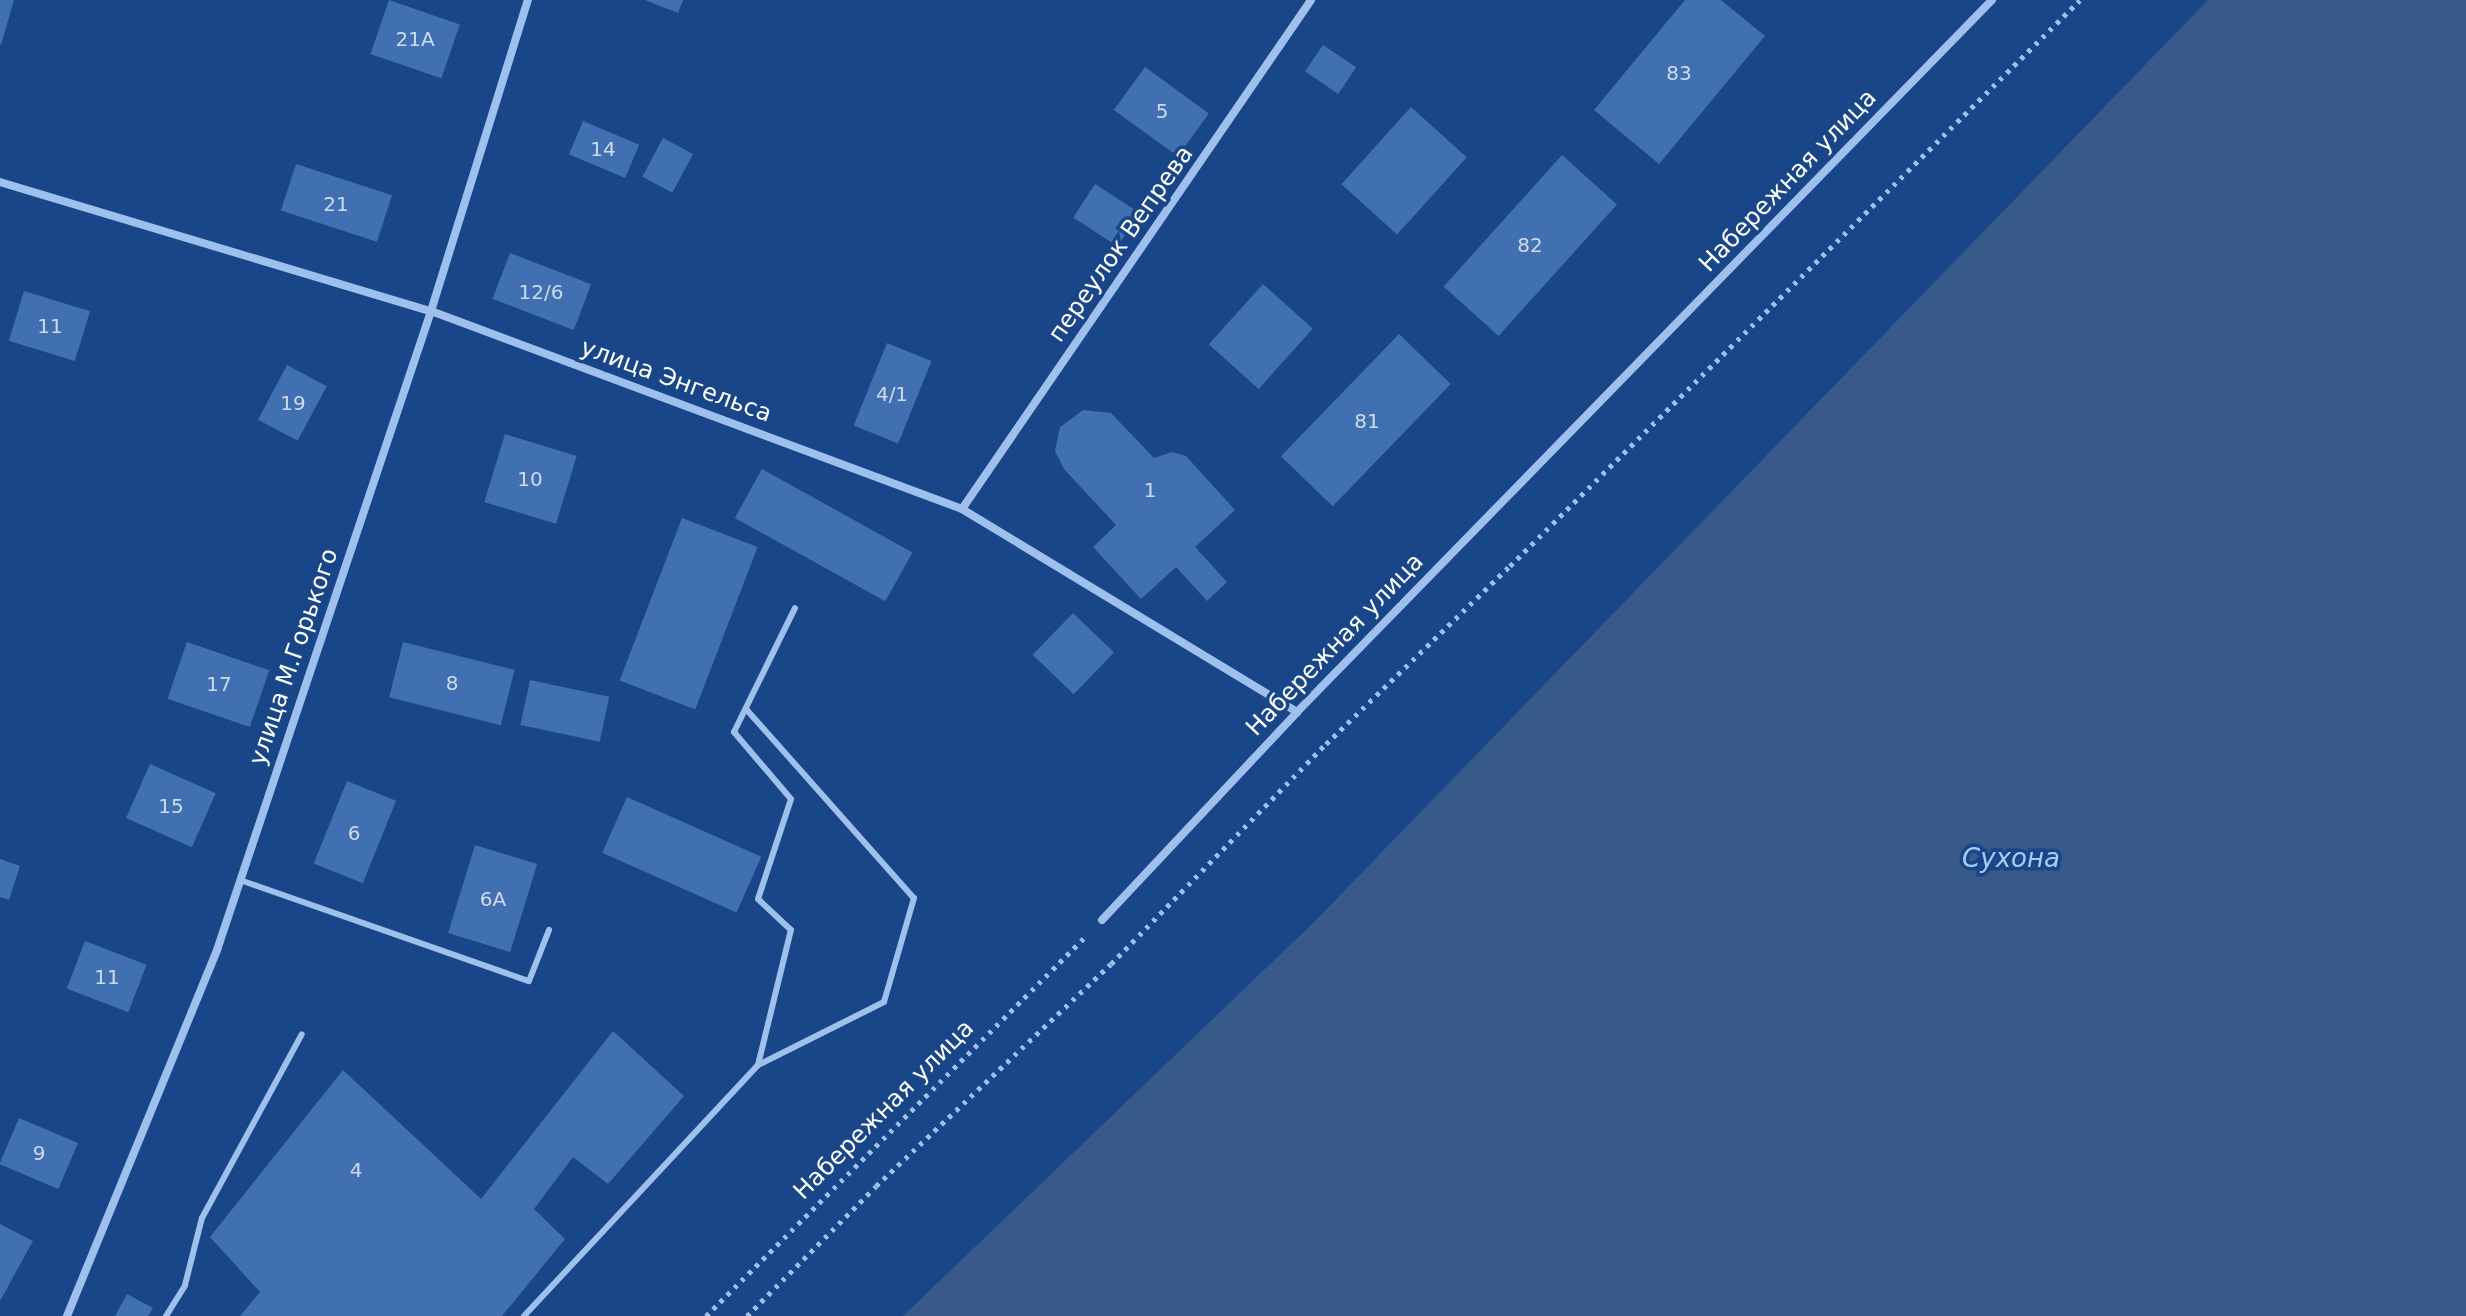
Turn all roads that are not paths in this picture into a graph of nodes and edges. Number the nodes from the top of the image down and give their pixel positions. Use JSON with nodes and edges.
{"nodes":[{"id":1,"x":528,"y":0,"type":"edge"},
{"id":2,"x":1311,"y":0,"type":"edge"},
{"id":3,"x":1992,"y":0,"type":"edge"},
{"id":4,"x":0,"y":182,"type":"edge"},
{"id":5,"x":431,"y":311,"type":"junction"},
{"id":6,"x":962,"y":509,"type":"junction"},
{"id":7,"x":795,"y":608,"type":"dead end"},
{"id":8,"x":746,"y":709,"type":"junction"},
{"id":9,"x":1297,"y":712,"type":"junction"},
{"id":10,"x":240,"y":880,"type":"junction"},
{"id":11,"x":1102,"y":920,"type":"road end"},
{"id":12,"x":549,"y":930,"type":"dead end"},
{"id":13,"x":302,"y":1034,"type":"dead end"},
{"id":14,"x":758,"y":1065,"type":"junction"},
{"id":15,"x":67,"y":1316,"type":"edge"},
{"id":16,"x":166,"y":1316,"type":"edge"},
{"id":17,"x":524,"y":1316,"type":"edge"}],
"edges":[{"from":1,"to":5,"type":"street","name":"улица М.Горького"},
{"from":2,"to":6,"type":"street","name":"переулок Вепрева"},
{"from":3,"to":9,"type":"street","name":"Набережная улица"},
{"from":4,"to":5,"type":"street","name":"улица Энгельса"},
{"from":5,"to":6,"type":"street","name":"улица Энгельса"},
{"from":5,"to":10,"type":"street","name":"улица М.Горького"},
{"from":6,"to":9,"type":"street","name":"улица Энгельса"},
{"from":7,"to":8,"type":"lane"},
{"from":8,"to":14,"type":"lane"},
{"from":8,"to":14,"type":"lane"},
{"from":9,"to":11,"type":"street","name":"Набережная улица"},
{"from":10,"to":12,"type":"lane"},
{"from":10,"to":15,"type":"street","name":"улица М.Горького"},
{"from":13,"to":16,"type":"lane"},
{"from":14,"to":17,"type":"lane"}]}
